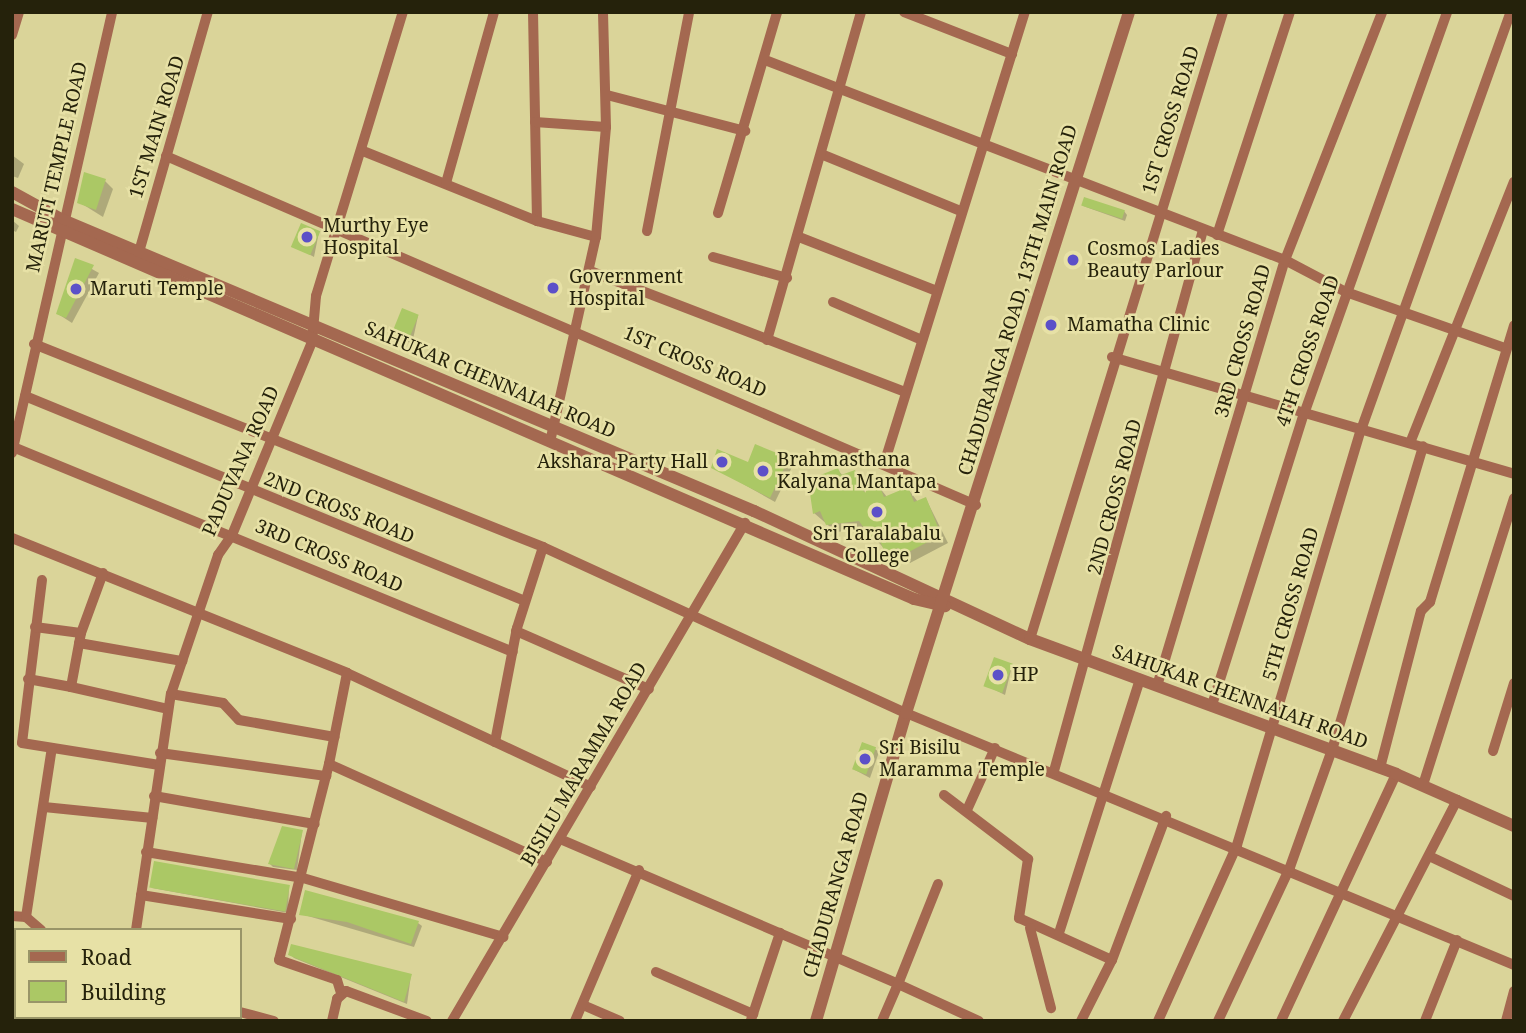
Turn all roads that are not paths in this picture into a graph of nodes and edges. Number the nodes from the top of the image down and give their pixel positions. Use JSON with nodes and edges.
{"nodes":[{"id":1,"x":19,"y":12,"type":"edge"},
{"id":2,"x":112,"y":12,"type":"edge"},
{"id":3,"x":208,"y":12,"type":"edge"},
{"id":4,"x":403,"y":12,"type":"edge"},
{"id":5,"x":494,"y":12,"type":"edge"},
{"id":6,"x":533,"y":12,"type":"edge"},
{"id":7,"x":603,"y":12,"type":"edge"},
{"id":8,"x":689,"y":12,"type":"edge"},
{"id":9,"x":777,"y":12,"type":"edge"},
{"id":10,"x":861,"y":12,"type":"edge"},
{"id":11,"x":905,"y":12,"type":"edge"},
{"id":12,"x":1025,"y":12,"type":"edge"},
{"id":13,"x":1129,"y":12,"type":"edge"},
{"id":14,"x":1223,"y":12,"type":"edge"},
{"id":15,"x":1290,"y":12,"type":"edge"},
{"id":16,"x":1382,"y":12,"type":"edge"},
{"id":17,"x":1447,"y":12,"type":"edge"},
{"id":18,"x":1511,"y":12,"type":"edge"},
{"id":19,"x":12,"y":35,"type":"edge"},
{"id":20,"x":1012,"y":54,"type":"junction"},
{"id":21,"x":765,"y":60,"type":"junction"},
{"id":22,"x":839,"y":84,"type":"junction"},
{"id":23,"x":607,"y":96,"type":"junction"},
{"id":24,"x":673,"y":111,"type":"junction"},
{"id":25,"x":535,"y":122,"type":"junction"},
{"id":26,"x":606,"y":127,"type":"junction"},
{"id":27,"x":746,"y":131,"type":"junction"},
{"id":28,"x":981,"y":144,"type":"junction"},
{"id":29,"x":363,"y":151,"type":"junction"},
{"id":30,"x":821,"y":154,"type":"junction"},
{"id":31,"x":166,"y":156,"type":"junction"},
{"id":32,"x":1073,"y":177,"type":"junction"},
{"id":33,"x":1514,"y":182,"type":"edge"},
{"id":34,"x":446,"y":183,"type":"junction"},
{"id":35,"x":12,"y":192,"type":"edge"},
{"id":36,"x":12,"y":209,"type":"edge"},
{"id":37,"x":961,"y":211,"type":"junction"},
{"id":38,"x":1160,"y":212,"type":"junction"},
{"id":39,"x":718,"y":214,"type":"dead end"},
{"id":40,"x":63,"y":220,"type":"junction"},
{"id":41,"x":537,"y":221,"type":"junction"},
{"id":42,"x":337,"y":230,"type":"junction"},
{"id":43,"x":1203,"y":230,"type":"junction"},
{"id":44,"x":647,"y":231,"type":"dead end"},
{"id":45,"x":1217,"y":234,"type":"junction"},
{"id":46,"x":60,"y":235,"type":"junction"},
{"id":47,"x":596,"y":237,"type":"junction"},
{"id":48,"x":799,"y":237,"type":"junction"},
{"id":49,"x":139,"y":252,"type":"junction"},
{"id":50,"x":713,"y":257,"type":"dead end"},
{"id":51,"x":1285,"y":261,"type":"junction"},
{"id":52,"x":590,"y":271,"type":"junction"},
{"id":53,"x":787,"y":278,"type":"junction"},
{"id":54,"x":937,"y":291,"type":"junction"},
{"id":55,"x":1346,"y":292,"type":"junction"},
{"id":56,"x":833,"y":302,"type":"dead end"},
{"id":57,"x":1404,"y":311,"type":"junction"},
{"id":58,"x":1514,"y":325,"type":"edge"},
{"id":59,"x":313,"y":327,"type":"junction"},
{"id":60,"x":573,"y":329,"type":"junction"},
{"id":61,"x":1452,"y":329,"type":"junction"},
{"id":62,"x":767,"y":340,"type":"junction"},
{"id":63,"x":922,"y":340,"type":"junction"},
{"id":64,"x":312,"y":342,"type":"junction"},
{"id":65,"x":34,"y":344,"type":"junction"},
{"id":66,"x":1505,"y":348,"type":"junction"},
{"id":67,"x":1112,"y":357,"type":"junction"},
{"id":68,"x":1167,"y":373,"type":"junction"},
{"id":69,"x":906,"y":392,"type":"junction"},
{"id":70,"x":25,"y":396,"type":"junction"},
{"id":71,"x":1245,"y":397,"type":"junction"},
{"id":72,"x":1304,"y":414,"type":"junction"},
{"id":73,"x":552,"y":427,"type":"junction"},
{"id":74,"x":1361,"y":429,"type":"junction"},
{"id":75,"x":272,"y":435,"type":"junction"},
{"id":76,"x":550,"y":442,"type":"junction"},
{"id":77,"x":1410,"y":443,"type":"junction"},
{"id":78,"x":1423,"y":446,"type":"junction"},
{"id":79,"x":13,"y":447,"type":"edge"},
{"id":80,"x":12,"y":454,"type":"edge"},
{"id":81,"x":1474,"y":462,"type":"junction"},
{"id":82,"x":884,"y":464,"type":"junction"},
{"id":83,"x":1514,"y":474,"type":"edge"},
{"id":84,"x":250,"y":491,"type":"junction"},
{"id":85,"x":1514,"y":498,"type":"edge"},
{"id":86,"x":976,"y":505,"type":"junction"},
{"id":87,"x":745,"y":523,"type":"junction"},
{"id":88,"x":232,"y":535,"type":"junction"},
{"id":89,"x":12,"y":538,"type":"edge"},
{"id":90,"x":543,"y":547,"type":"junction"},
{"id":91,"x":103,"y":573,"type":"junction"},
{"id":92,"x":42,"y":580,"type":"dead end"},
{"id":93,"x":525,"y":601,"type":"junction"},
{"id":94,"x":945,"y":604,"type":"junction"},
{"id":95,"x":199,"y":612,"type":"junction"},
{"id":96,"x":692,"y":615,"type":"junction"},
{"id":97,"x":35,"y":627,"type":"junction"},
{"id":98,"x":516,"y":631,"type":"junction"},
{"id":99,"x":80,"y":638,"type":"junction"},
{"id":100,"x":1030,"y":639,"type":"junction"},
{"id":101,"x":513,"y":652,"type":"junction"},
{"id":102,"x":183,"y":661,"type":"junction"},
{"id":103,"x":1089,"y":662,"type":"junction"},
{"id":104,"x":347,"y":673,"type":"junction"},
{"id":105,"x":27,"y":679,"type":"junction"},
{"id":106,"x":1140,"y":679,"type":"junction"},
{"id":107,"x":1514,"y":684,"type":"edge"},
{"id":108,"x":1157,"y":686,"type":"junction"},
{"id":109,"x":71,"y":687,"type":"junction"},
{"id":110,"x":649,"y":689,"type":"junction"},
{"id":111,"x":171,"y":694,"type":"junction"},
{"id":112,"x":18,"y":704,"type":"edge"},
{"id":113,"x":1212,"y":705,"type":"junction"},
{"id":114,"x":168,"y":709,"type":"junction"},
{"id":115,"x":906,"y":713,"type":"junction"},
{"id":116,"x":1273,"y":728,"type":"junction"},
{"id":117,"x":334,"y":737,"type":"junction"},
{"id":118,"x":495,"y":743,"type":"junction"},
{"id":119,"x":52,"y":748,"type":"junction"},
{"id":120,"x":995,"y":748,"type":"junction"},
{"id":121,"x":1332,"y":750,"type":"junction"},
{"id":122,"x":1493,"y":751,"type":"dead end"},
{"id":123,"x":160,"y":759,"type":"junction"},
{"id":124,"x":329,"y":764,"type":"junction"},
{"id":125,"x":1380,"y":768,"type":"junction"},
{"id":126,"x":1054,"y":771,"type":"junction"},
{"id":127,"x":1396,"y":774,"type":"junction"},
{"id":128,"x":326,"y":776,"type":"junction"},
{"id":129,"x":1423,"y":785,"type":"junction"},
{"id":130,"x":591,"y":788,"type":"junction"},
{"id":131,"x":1109,"y":792,"type":"junction"},
{"id":132,"x":944,"y":795,"type":"dead end"},
{"id":133,"x":154,"y":796,"type":"junction"},
{"id":134,"x":1457,"y":800,"type":"junction"},
{"id":135,"x":44,"y":807,"type":"junction"},
{"id":136,"x":967,"y":810,"type":"junction"},
{"id":137,"x":1166,"y":816,"type":"junction"},
{"id":138,"x":152,"y":818,"type":"junction"},
{"id":139,"x":315,"y":824,"type":"junction"},
{"id":140,"x":1514,"y":826,"type":"edge"},
{"id":141,"x":560,"y":839,"type":"junction"},
{"id":142,"x":1237,"y":845,"type":"junction"},
{"id":143,"x":146,"y":852,"type":"junction"},
{"id":144,"x":1429,"y":856,"type":"junction"},
{"id":145,"x":547,"y":862,"type":"junction"},
{"id":146,"x":1290,"y":867,"type":"junction"},
{"id":147,"x":639,"y":870,"type":"junction"},
{"id":148,"x":303,"y":878,"type":"junction"},
{"id":149,"x":938,"y":884,"type":"dead end"},
{"id":150,"x":1342,"y":890,"type":"junction"},
{"id":151,"x":141,"y":895,"type":"junction"},
{"id":152,"x":1514,"y":896,"type":"edge"},
{"id":153,"x":1400,"y":914,"type":"junction"},
{"id":154,"x":12,"y":916,"type":"edge"},
{"id":155,"x":26,"y":917,"type":"junction"},
{"id":156,"x":291,"y":919,"type":"junction"},
{"id":157,"x":39,"y":928,"type":"edge"},
{"id":158,"x":136,"y":928,"type":"edge"},
{"id":159,"x":1030,"y":928,"type":"junction"},
{"id":160,"x":780,"y":933,"type":"junction"},
{"id":161,"x":1059,"y":933,"type":"junction"},
{"id":162,"x":503,"y":937,"type":"junction"},
{"id":163,"x":1457,"y":940,"type":"junction"},
{"id":164,"x":835,"y":958,"type":"junction"},
{"id":165,"x":1112,"y":960,"type":"junction"},
{"id":166,"x":1514,"y":965,"type":"edge"},
{"id":167,"x":656,"y":972,"type":"dead end"},
{"id":168,"x":898,"y":984,"type":"junction"},
{"id":169,"x":1514,"y":991,"type":"edge"},
{"id":170,"x":341,"y":993,"type":"junction"},
{"id":171,"x":583,"y":1005,"type":"junction"},
{"id":172,"x":1051,"y":1008,"type":"dead end"},
{"id":173,"x":242,"y":1013,"type":"edge"},
{"id":174,"x":752,"y":1018,"type":"edge"},
{"id":175,"x":274,"y":1021,"type":"edge"},
{"id":176,"x":332,"y":1021,"type":"edge"},
{"id":177,"x":427,"y":1021,"type":"edge"},
{"id":178,"x":452,"y":1021,"type":"edge"},
{"id":179,"x":575,"y":1021,"type":"edge"},
{"id":180,"x":620,"y":1021,"type":"edge"},
{"id":181,"x":816,"y":1021,"type":"edge"},
{"id":182,"x":882,"y":1021,"type":"edge"},
{"id":183,"x":979,"y":1021,"type":"edge"},
{"id":184,"x":1081,"y":1021,"type":"edge"},
{"id":185,"x":1158,"y":1021,"type":"edge"},
{"id":186,"x":1217,"y":1021,"type":"edge"},
{"id":187,"x":1281,"y":1021,"type":"edge"},
{"id":188,"x":1343,"y":1021,"type":"edge"},
{"id":189,"x":1424,"y":1021,"type":"edge"},
{"id":190,"x":1506,"y":1021,"type":"edge"}],
"edges":[{"from":1,"to":19,"type":"street"},
{"from":2,"to":40,"type":"street","name":"MARUTI TEMPLE ROAD"},
{"from":3,"to":31,"type":"street","name":"1ST MAIN ROAD"},
{"from":4,"to":29,"type":"street","name":"PADUVANA ROAD"},
{"from":5,"to":34,"type":"street"},
{"from":6,"to":25,"type":"street"},
{"from":7,"to":23,"type":"street"},
{"from":8,"to":24,"type":"street"},
{"from":9,"to":21,"type":"street"},
{"from":10,"to":22,"type":"street"},
{"from":11,"to":20,"type":"street"},
{"from":12,"to":20,"type":"street"},
{"from":13,"to":32,"type":"street","name":"CHADURANGA ROAD, 13TH MAIN ROAD"},
{"from":14,"to":38,"type":"street","name":"1ST CROSS ROAD"},
{"from":15,"to":45,"type":"street"},
{"from":16,"to":51,"type":"street","name":"3RD CROSS ROAD"},
{"from":17,"to":55,"type":"street","name":"4TH CROSS ROAD"},
{"from":18,"to":57,"type":"street","name":"5TH CROSS ROAD"},
{"from":20,"to":28,"type":"street"},
{"from":21,"to":22,"type":"street"},
{"from":21,"to":27,"type":"street"},
{"from":22,"to":28,"type":"street"},
{"from":22,"to":30,"type":"street"},
{"from":23,"to":24,"type":"street"},
{"from":23,"to":26,"type":"street"},
{"from":24,"to":27,"type":"street"},
{"from":24,"to":44,"type":"street"},
{"from":25,"to":26,"type":"street"},
{"from":25,"to":41,"type":"street"},
{"from":26,"to":47,"type":"street"},
{"from":27,"to":39,"type":"street"},
{"from":28,"to":32,"type":"street"},
{"from":28,"to":37,"type":"street"},
{"from":29,"to":34,"type":"street"},
{"from":29,"to":42,"type":"street","name":"PADUVANA ROAD"},
{"from":30,"to":37,"type":"street"},
{"from":30,"to":48,"type":"street"},
{"from":31,"to":42,"type":"street","name":"1ST CROSS ROAD"},
{"from":31,"to":49,"type":"street","name":"1ST MAIN ROAD"},
{"from":32,"to":38,"type":"street"},
{"from":32,"to":86,"type":"street","name":"CHADURANGA ROAD, 13TH MAIN ROAD"},
{"from":33,"to":61,"type":"street"},
{"from":34,"to":41,"type":"street"},
{"from":35,"to":40,"type":"street","name":"SAHUKAR CHENNAIAH ROAD"},
{"from":36,"to":46,"type":"street","name":"SAHUKAR CHENNAIAH ROAD"},
{"from":37,"to":54,"type":"street"},
{"from":38,"to":43,"type":"street"},
{"from":38,"to":67,"type":"street","name":"1ST CROSS ROAD"},
{"from":40,"to":46,"type":"street","name":"MARUTI TEMPLE ROAD"},
{"from":40,"to":49,"type":"street","name":"SAHUKAR CHENNAIAH ROAD"},
{"from":41,"to":47,"type":"street"},
{"from":42,"to":59,"type":"street","name":"PADUVANA ROAD"},
{"from":42,"to":60,"type":"street","name":"1ST CROSS ROAD"},
{"from":43,"to":45,"type":"street"},
{"from":43,"to":68,"type":"street","name":"2ND CROSS ROAD"},
{"from":45,"to":51,"type":"street"},
{"from":46,"to":64,"type":"street","name":"SAHUKAR CHENNAIAH ROAD"},
{"from":46,"to":65,"type":"street","name":"MARUTI TEMPLE ROAD"},
{"from":47,"to":52,"type":"street"},
{"from":48,"to":53,"type":"street"},
{"from":48,"to":54,"type":"street"},
{"from":49,"to":59,"type":"street","name":"SAHUKAR CHENNAIAH ROAD"},
{"from":50,"to":53,"type":"street"},
{"from":51,"to":55,"type":"street"},
{"from":51,"to":71,"type":"street","name":"3RD CROSS ROAD"},
{"from":52,"to":60,"type":"street"},
{"from":52,"to":62,"type":"street"},
{"from":53,"to":62,"type":"street"},
{"from":54,"to":63,"type":"street"},
{"from":55,"to":57,"type":"street"},
{"from":55,"to":72,"type":"street","name":"4TH CROSS ROAD"},
{"from":56,"to":63,"type":"street"},
{"from":57,"to":61,"type":"street"},
{"from":57,"to":74,"type":"street","name":"5TH CROSS ROAD"},
{"from":58,"to":66,"type":"street"},
{"from":59,"to":64,"type":"street","name":"PADUVANA ROAD"},
{"from":59,"to":73,"type":"street","name":"SAHUKAR CHENNAIAH ROAD"},
{"from":60,"to":73,"type":"street"},
{"from":60,"to":82,"type":"street","name":"1ST CROSS ROAD"},
{"from":61,"to":66,"type":"street"},
{"from":61,"to":77,"type":"street"},
{"from":62,"to":69,"type":"street"},
{"from":63,"to":69,"type":"street"},
{"from":64,"to":75,"type":"street","name":"PADUVANA ROAD"},
{"from":64,"to":76,"type":"street","name":"SAHUKAR CHENNAIAH ROAD"},
{"from":65,"to":70,"type":"street","name":"MARUTI TEMPLE ROAD"},
{"from":65,"to":75,"type":"street"},
{"from":66,"to":81,"type":"street"},
{"from":67,"to":68,"type":"street"},
{"from":67,"to":100,"type":"street","name":"1ST CROSS ROAD"},
{"from":68,"to":71,"type":"street"},
{"from":68,"to":103,"type":"street","name":"2ND CROSS ROAD"},
{"from":69,"to":82,"type":"street"},
{"from":70,"to":79,"type":"street","name":"MARUTI TEMPLE ROAD"},
{"from":70,"to":84,"type":"street","name":"2ND CROSS ROAD"},
{"from":71,"to":72,"type":"street"},
{"from":71,"to":108,"type":"street","name":"3RD CROSS ROAD"},
{"from":72,"to":74,"type":"street"},
{"from":72,"to":113,"type":"street","name":"4TH CROSS ROAD"},
{"from":73,"to":76,"type":"street"},
{"from":73,"to":94,"type":"street","name":"SAHUKAR CHENNAIAH ROAD"},
{"from":74,"to":77,"type":"street"},
{"from":74,"to":116,"type":"street","name":"5TH CROSS ROAD"},
{"from":75,"to":84,"type":"street","name":"PADUVANA ROAD"},
{"from":75,"to":90,"type":"street"},
{"from":76,"to":87,"type":"street","name":"SAHUKAR CHENNAIAH ROAD"},
{"from":77,"to":78,"type":"street"},
{"from":78,"to":81,"type":"street"},
{"from":78,"to":121,"type":"street"},
{"from":79,"to":80,"type":"street","name":"MARUTI TEMPLE ROAD"},
{"from":79,"to":88,"type":"street","name":"3RD CROSS ROAD"},
{"from":81,"to":83,"type":"street"},
{"from":81,"to":125,"type":"street"},
{"from":82,"to":86,"type":"street","name":"1ST CROSS ROAD"},
{"from":84,"to":88,"type":"street","name":"PADUVANA ROAD"},
{"from":84,"to":93,"type":"street","name":"2ND CROSS ROAD"},
{"from":85,"to":129,"type":"street"},
{"from":86,"to":94,"type":"street","name":"CHADURANGA ROAD, 13TH MAIN ROAD"},
{"from":87,"to":94,"type":"street","name":"SAHUKAR CHENNAIAH ROAD"},
{"from":87,"to":96,"type":"street","name":"BISILU MARAMMA ROAD"},
{"from":88,"to":95,"type":"street","name":"PADUVANA ROAD"},
{"from":88,"to":101,"type":"street","name":"3RD CROSS ROAD"},
{"from":89,"to":91,"type":"street"},
{"from":90,"to":93,"type":"street"},
{"from":90,"to":96,"type":"street"},
{"from":91,"to":95,"type":"street"},
{"from":91,"to":99,"type":"street"},
{"from":92,"to":97,"type":"street"},
{"from":93,"to":98,"type":"street"},
{"from":94,"to":100,"type":"street","name":"SAHUKAR CHENNAIAH ROAD"},
{"from":94,"to":115,"type":"street","name":"CHADURANGA ROAD"},
{"from":95,"to":102,"type":"street","name":"PADUVANA ROAD"},
{"from":95,"to":104,"type":"street"},
{"from":96,"to":110,"type":"street","name":"BISILU MARAMMA ROAD"},
{"from":96,"to":115,"type":"street"},
{"from":97,"to":99,"type":"street"},
{"from":97,"to":105,"type":"street"},
{"from":98,"to":101,"type":"street"},
{"from":98,"to":110,"type":"street"},
{"from":99,"to":102,"type":"street"},
{"from":99,"to":109,"type":"street"},
{"from":100,"to":103,"type":"street","name":"SAHUKAR CHENNAIAH ROAD"},
{"from":101,"to":118,"type":"street"},
{"from":102,"to":111,"type":"street","name":"PADUVANA ROAD"},
{"from":103,"to":106,"type":"street","name":"SAHUKAR CHENNAIAH ROAD"},
{"from":103,"to":126,"type":"street","name":"2ND CROSS ROAD"},
{"from":104,"to":117,"type":"street"},
{"from":104,"to":118,"type":"street"},
{"from":105,"to":109,"type":"street"},
{"from":105,"to":112,"type":"street"},
{"from":106,"to":108,"type":"street","name":"SAHUKAR CHENNAIAH ROAD"},
{"from":106,"to":131,"type":"street"},
{"from":107,"to":122,"type":"street"},
{"from":108,"to":113,"type":"street","name":"SAHUKAR CHENNAIAH ROAD"},
{"from":109,"to":114,"type":"street"},
{"from":110,"to":130,"type":"street","name":"BISILU MARAMMA ROAD"},
{"from":111,"to":114,"type":"street","name":"PADUVANA ROAD"},
{"from":111,"to":117,"type":"street"},
{"from":112,"to":119,"type":"street"},
{"from":113,"to":116,"type":"street","name":"SAHUKAR CHENNAIAH ROAD"},
{"from":114,"to":123,"type":"street","name":"PADUVANA ROAD"},
{"from":115,"to":120,"type":"street"},
{"from":115,"to":164,"type":"street","name":"CHADURANGA ROAD"},
{"from":116,"to":121,"type":"street","name":"SAHUKAR CHENNAIAH ROAD"},
{"from":116,"to":142,"type":"street","name":"5TH CROSS ROAD"},
{"from":117,"to":124,"type":"street"},
{"from":118,"to":130,"type":"street"},
{"from":119,"to":123,"type":"street"},
{"from":119,"to":135,"type":"street"},
{"from":120,"to":126,"type":"street"},
{"from":120,"to":136,"type":"street"},
{"from":121,"to":125,"type":"street","name":"SAHUKAR CHENNAIAH ROAD"},
{"from":121,"to":146,"type":"street"},
{"from":123,"to":128,"type":"street"},
{"from":123,"to":133,"type":"street","name":"PADUVANA ROAD"},
{"from":124,"to":128,"type":"street"},
{"from":124,"to":145,"type":"street"},
{"from":125,"to":127,"type":"street","name":"SAHUKAR CHENNAIAH ROAD"},
{"from":126,"to":131,"type":"street"},
{"from":127,"to":129,"type":"street","name":"SAHUKAR CHENNAIAH ROAD"},
{"from":127,"to":150,"type":"street"},
{"from":128,"to":139,"type":"street"},
{"from":129,"to":134,"type":"street","name":"SAHUKAR CHENNAIAH ROAD"},
{"from":130,"to":141,"type":"street","name":"BISILU MARAMMA ROAD"},
{"from":131,"to":137,"type":"street"},
{"from":131,"to":161,"type":"street"},
{"from":132,"to":136,"type":"street"},
{"from":133,"to":138,"type":"street","name":"PADUVANA ROAD"},
{"from":133,"to":139,"type":"street"},
{"from":134,"to":140,"type":"street","name":"SAHUKAR CHENNAIAH ROAD"},
{"from":134,"to":144,"type":"street"},
{"from":135,"to":138,"type":"street"},
{"from":135,"to":155,"type":"street"},
{"from":136,"to":159,"type":"street"},
{"from":137,"to":142,"type":"street"},
{"from":137,"to":165,"type":"street"},
{"from":138,"to":143,"type":"street","name":"PADUVANA ROAD"},
{"from":139,"to":148,"type":"street"},
{"from":141,"to":145,"type":"street","name":"BISILU MARAMMA ROAD"},
{"from":141,"to":147,"type":"street"},
{"from":142,"to":146,"type":"street"},
{"from":142,"to":185,"type":"street","name":"5TH CROSS ROAD"},
{"from":143,"to":148,"type":"street"},
{"from":143,"to":151,"type":"street","name":"PADUVANA ROAD"},
{"from":144,"to":152,"type":"street"},
{"from":144,"to":153,"type":"street"},
{"from":145,"to":162,"type":"street","name":"BISILU MARAMMA ROAD"},
{"from":146,"to":150,"type":"street"},
{"from":146,"to":186,"type":"street"},
{"from":147,"to":160,"type":"street"},
{"from":147,"to":171,"type":"street"},
{"from":148,"to":156,"type":"street"},
{"from":148,"to":162,"type":"street"},
{"from":149,"to":168,"type":"street"},
{"from":150,"to":153,"type":"street"},
{"from":150,"to":187,"type":"street"},
{"from":151,"to":156,"type":"street"},
{"from":151,"to":158,"type":"street","name":"PADUVANA ROAD"},
{"from":153,"to":163,"type":"street"},
{"from":153,"to":188,"type":"street"},
{"from":154,"to":155,"type":"street"},
{"from":155,"to":157,"type":"street"},
{"from":156,"to":170,"type":"street"},
{"from":159,"to":161,"type":"street"},
{"from":159,"to":172,"type":"street"},
{"from":160,"to":164,"type":"street"},
{"from":160,"to":174,"type":"street"},
{"from":161,"to":165,"type":"street"},
{"from":162,"to":178,"type":"street","name":"BISILU MARAMMA ROAD"},
{"from":163,"to":166,"type":"street"},
{"from":163,"to":189,"type":"street"},
{"from":164,"to":168,"type":"street"},
{"from":164,"to":181,"type":"street","name":"CHADURANGA ROAD"},
{"from":165,"to":184,"type":"street"},
{"from":167,"to":174,"type":"street"},
{"from":168,"to":182,"type":"street"},
{"from":168,"to":183,"type":"street"},
{"from":169,"to":190,"type":"street"},
{"from":170,"to":176,"type":"street"},
{"from":170,"to":177,"type":"street"},
{"from":171,"to":179,"type":"street"},
{"from":171,"to":180,"type":"street"},
{"from":173,"to":175,"type":"street"}]}
